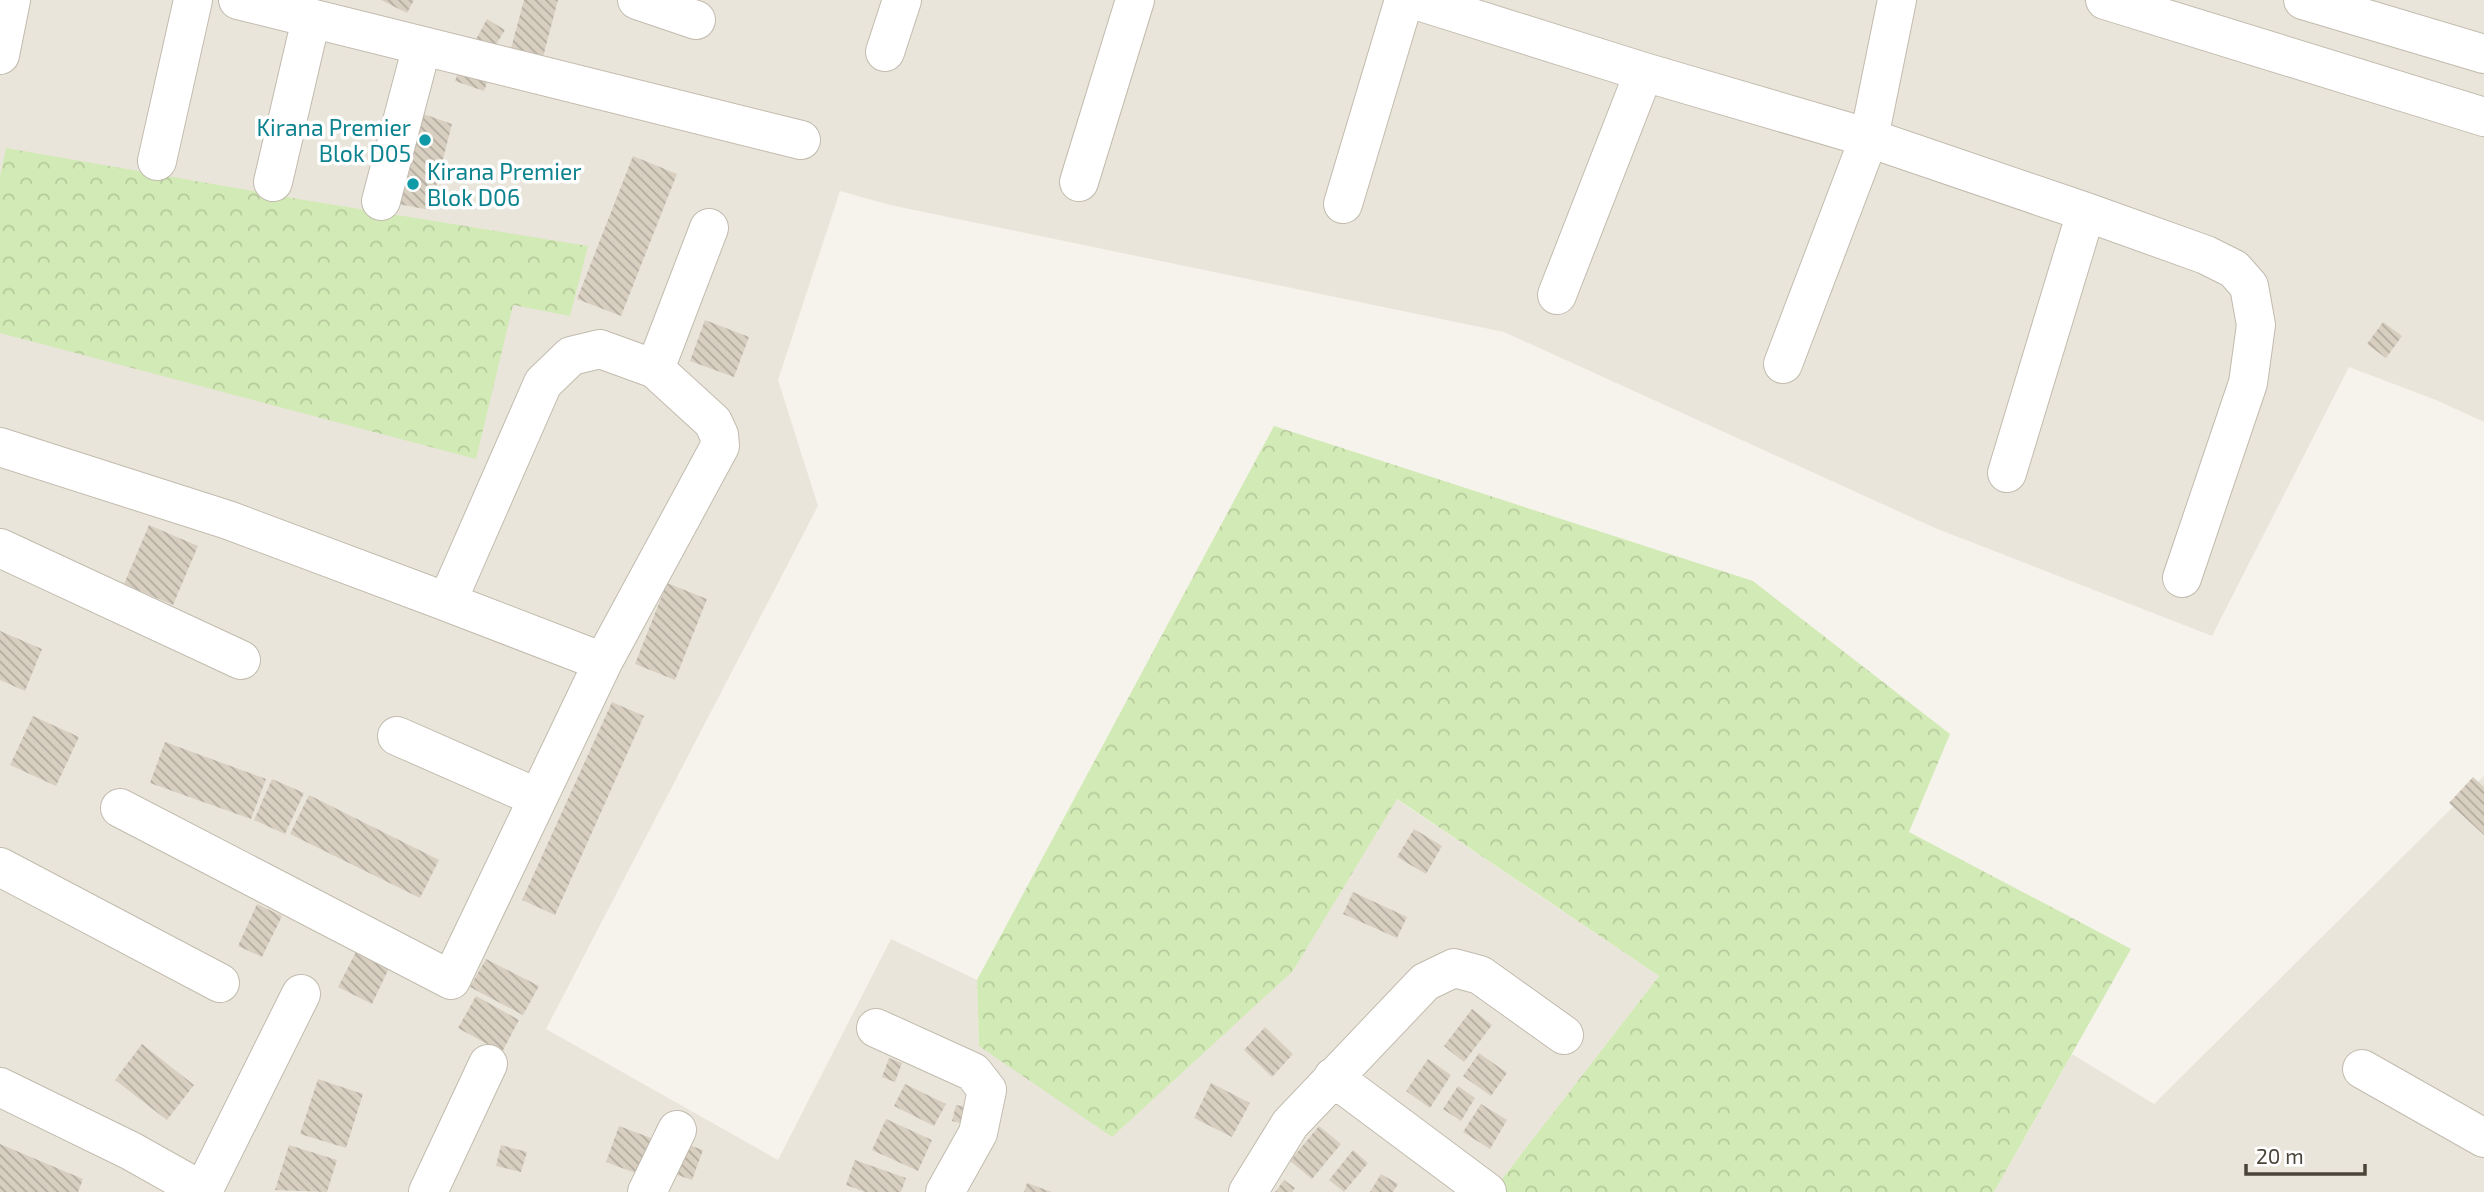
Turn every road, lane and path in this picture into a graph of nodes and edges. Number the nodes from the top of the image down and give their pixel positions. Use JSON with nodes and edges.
{"nodes":[{"id":1,"x":11,"y":0,"type":"edge"},
{"id":2,"x":194,"y":0,"type":"edge"},
{"id":3,"x":239,"y":0,"type":"edge"},
{"id":4,"x":638,"y":0,"type":"edge"},
{"id":5,"x":902,"y":0,"type":"edge"},
{"id":6,"x":1135,"y":0,"type":"edge"},
{"id":7,"x":1404,"y":0,"type":"edge"},
{"id":8,"x":1415,"y":0,"type":"edge"},
{"id":9,"x":1897,"y":0,"type":"edge"},
{"id":10,"x":2105,"y":0,"type":"edge"},
{"id":11,"x":2303,"y":0,"type":"edge"},
{"id":12,"x":2393,"y":12,"type":"edge"},
{"id":13,"x":311,"y":19,"type":"junction"},
{"id":14,"x":696,"y":20,"type":"dead end"},
{"id":15,"x":422,"y":47,"type":"junction"},
{"id":16,"x":885,"y":52,"type":"dead end"},
{"id":17,"x":2484,"y":54,"type":"edge"},
{"id":18,"x":0,"y":55,"type":"edge"},
{"id":19,"x":1644,"y":72,"type":"junction"},
{"id":20,"x":2484,"y":117,"type":"edge"},
{"id":21,"x":1869,"y":138,"type":"junction"},
{"id":22,"x":801,"y":140,"type":"dead end"},
{"id":23,"x":157,"y":161,"type":"dead end"},
{"id":24,"x":273,"y":182,"type":"dead end"},
{"id":25,"x":1079,"y":183,"type":"dead end"},
{"id":26,"x":381,"y":201,"type":"dead end"},
{"id":27,"x":1343,"y":204,"type":"dead end"},
{"id":28,"x":2087,"y":212,"type":"junction"},
{"id":29,"x":709,"y":228,"type":"dead end"},
{"id":30,"x":1557,"y":295,"type":"dead end"},
{"id":31,"x":1783,"y":365,"type":"dead end"},
{"id":32,"x":655,"y":369,"type":"junction"},
{"id":33,"x":0,"y":447,"type":"edge"},
{"id":34,"x":2007,"y":473,"type":"dead end"},
{"id":35,"x":0,"y":548,"type":"edge"},
{"id":36,"x":2182,"y":578,"type":"dead end"},
{"id":37,"x":447,"y":602,"type":"junction"},
{"id":38,"x":241,"y":660,"type":"dead end"},
{"id":39,"x":603,"y":662,"type":"junction"},
{"id":40,"x":397,"y":736,"type":"dead end"},
{"id":41,"x":538,"y":798,"type":"junction"},
{"id":42,"x":120,"y":808,"type":"dead end"},
{"id":43,"x":0,"y":867,"type":"edge"},
{"id":44,"x":220,"y":983,"type":"dead end"},
{"id":45,"x":301,"y":995,"type":"dead end"},
{"id":46,"x":876,"y":1028,"type":"dead end"},
{"id":47,"x":1564,"y":1035,"type":"dead end"},
{"id":48,"x":488,"y":1064,"type":"dead end"},
{"id":49,"x":2362,"y":1069,"type":"dead end"},
{"id":50,"x":1333,"y":1077,"type":"junction"},
{"id":51,"x":0,"y":1087,"type":"edge"},
{"id":52,"x":677,"y":1130,"type":"dead end"},
{"id":53,"x":2484,"y":1138,"type":"edge"},
{"id":54,"x":203,"y":1191,"type":"edge"},
{"id":55,"x":428,"y":1192,"type":"edge"},
{"id":56,"x":647,"y":1192,"type":"edge"},
{"id":57,"x":945,"y":1192,"type":"edge"},
{"id":58,"x":1248,"y":1192,"type":"edge"},
{"id":59,"x":1487,"y":1192,"type":"edge"}],
"edges":[{"from":1,"to":18,"type":"street"},
{"from":2,"to":23,"type":"street"},
{"from":3,"to":13,"type":"street"},
{"from":4,"to":14,"type":"street"},
{"from":5,"to":16,"type":"street"},
{"from":6,"to":25,"type":"street"},
{"from":7,"to":27,"type":"street"},
{"from":8,"to":19,"type":"street"},
{"from":9,"to":21,"type":"street"},
{"from":10,"to":20,"type":"street"},
{"from":11,"to":12,"type":"street"},
{"from":12,"to":17,"type":"street"},
{"from":13,"to":15,"type":"street"},
{"from":13,"to":24,"type":"street"},
{"from":15,"to":22,"type":"street"},
{"from":15,"to":26,"type":"street"},
{"from":19,"to":21,"type":"street"},
{"from":19,"to":30,"type":"street"},
{"from":21,"to":28,"type":"street"},
{"from":21,"to":31,"type":"street"},
{"from":28,"to":34,"type":"street"},
{"from":28,"to":36,"type":"street"},
{"from":29,"to":32,"type":"street"},
{"from":32,"to":37,"type":"street"},
{"from":32,"to":39,"type":"street"},
{"from":33,"to":37,"type":"street"},
{"from":35,"to":38,"type":"street"},
{"from":37,"to":39,"type":"street"},
{"from":39,"to":41,"type":"street"},
{"from":40,"to":41,"type":"street"},
{"from":41,"to":42,"type":"street"},
{"from":43,"to":44,"type":"street"},
{"from":45,"to":54,"type":"street"},
{"from":46,"to":57,"type":"street"},
{"from":47,"to":50,"type":"street"},
{"from":48,"to":55,"type":"street"},
{"from":49,"to":53,"type":"street"},
{"from":50,"to":58,"type":"street"},
{"from":50,"to":59,"type":"street"},
{"from":51,"to":54,"type":"street"},
{"from":52,"to":56,"type":"street"}]}
